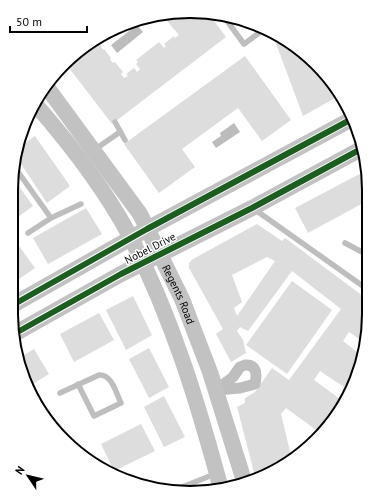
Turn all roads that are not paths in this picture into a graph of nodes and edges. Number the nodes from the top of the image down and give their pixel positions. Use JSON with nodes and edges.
{"nodes":[{"id":1,"x":228,"y":22,"type":"edge"},
{"id":2,"x":259,"y":33,"type":"edge"},
{"id":3,"x":50,"y":91,"type":"edge"},
{"id":4,"x":37,"y":111,"type":"edge"},
{"id":5,"x":348,"y":121,"type":"edge"},
{"id":6,"x":115,"y":122,"type":"dead end"},
{"id":7,"x":120,"y":132,"type":"junction"},
{"id":8,"x":125,"y":140,"type":"dead end"},
{"id":9,"x":94,"y":150,"type":"junction"},
{"id":10,"x":358,"y":151,"type":"edge"},
{"id":11,"x":19,"y":173,"type":"edge"},
{"id":12,"x":81,"y":204,"type":"dead end"},
{"id":13,"x":252,"y":208,"type":"junction"},
{"id":14,"x":51,"y":218,"type":"junction"},
{"id":15,"x":147,"y":228,"type":"junction"},
{"id":16,"x":28,"y":233,"type":"dead end"},
{"id":17,"x":130,"y":238,"type":"junction"},
{"id":18,"x":345,"y":243,"type":"dead end"},
{"id":19,"x":362,"y":252,"type":"edge"},
{"id":20,"x":160,"y":254,"type":"junction"},
{"id":21,"x":142,"y":263,"type":"junction"},
{"id":22,"x":362,"y":284,"type":"edge"},
{"id":23,"x":18,"y":300,"type":"edge"},
{"id":24,"x":19,"y":331,"type":"edge"},
{"id":25,"x":78,"y":384,"type":"junction"},
{"id":26,"x":60,"y":393,"type":"dead end"},
{"id":27,"x":243,"y":478,"type":"edge"},
{"id":28,"x":219,"y":481,"type":"edge"},
{"id":29,"x":196,"y":486,"type":"edge"}],
"edges":[{"from":1,"to":2,"type":"lane"},
{"from":3,"to":9,"type":"main road","name":"Regents Road"},
{"from":4,"to":17,"type":"main road","name":"Regents Road"},
{"from":5,"to":15,"type":"main road","name":"Nobel Drive"},
{"from":6,"to":7,"type":"lane"},
{"from":7,"to":8,"type":"lane"},
{"from":7,"to":9,"type":"lane"},
{"from":9,"to":15,"type":"main road","name":"Regents Road"},
{"from":10,"to":13,"type":"main road","name":"Nobel Drive"},
{"from":11,"to":14,"type":"lane"},
{"from":12,"to":14,"type":"lane"},
{"from":13,"to":20,"type":"main road","name":"Nobel Drive"},
{"from":13,"to":22,"type":"lane"},
{"from":14,"to":16,"type":"lane"},
{"from":15,"to":17,"type":"main road","name":"Nobel Drive"},
{"from":15,"to":20,"type":"main road","name":"Regents Road"},
{"from":17,"to":21,"type":"main road","name":"Regents Road"},
{"from":17,"to":23,"type":"main road","name":"Nobel Drive"},
{"from":18,"to":19,"type":"lane"},
{"from":20,"to":21,"type":"main road","name":"Nobel Drive"},
{"from":20,"to":27,"type":"main road","name":"Regents Road"},
{"from":21,"to":24,"type":"main road","name":"Nobel Drive"},
{"from":21,"to":28,"type":"main road","name":"Regents Road"},
{"from":25,"to":25,"type":"lane"},
{"from":25,"to":26,"type":"lane"},
{"from":28,"to":29,"type":"lane"}]}
